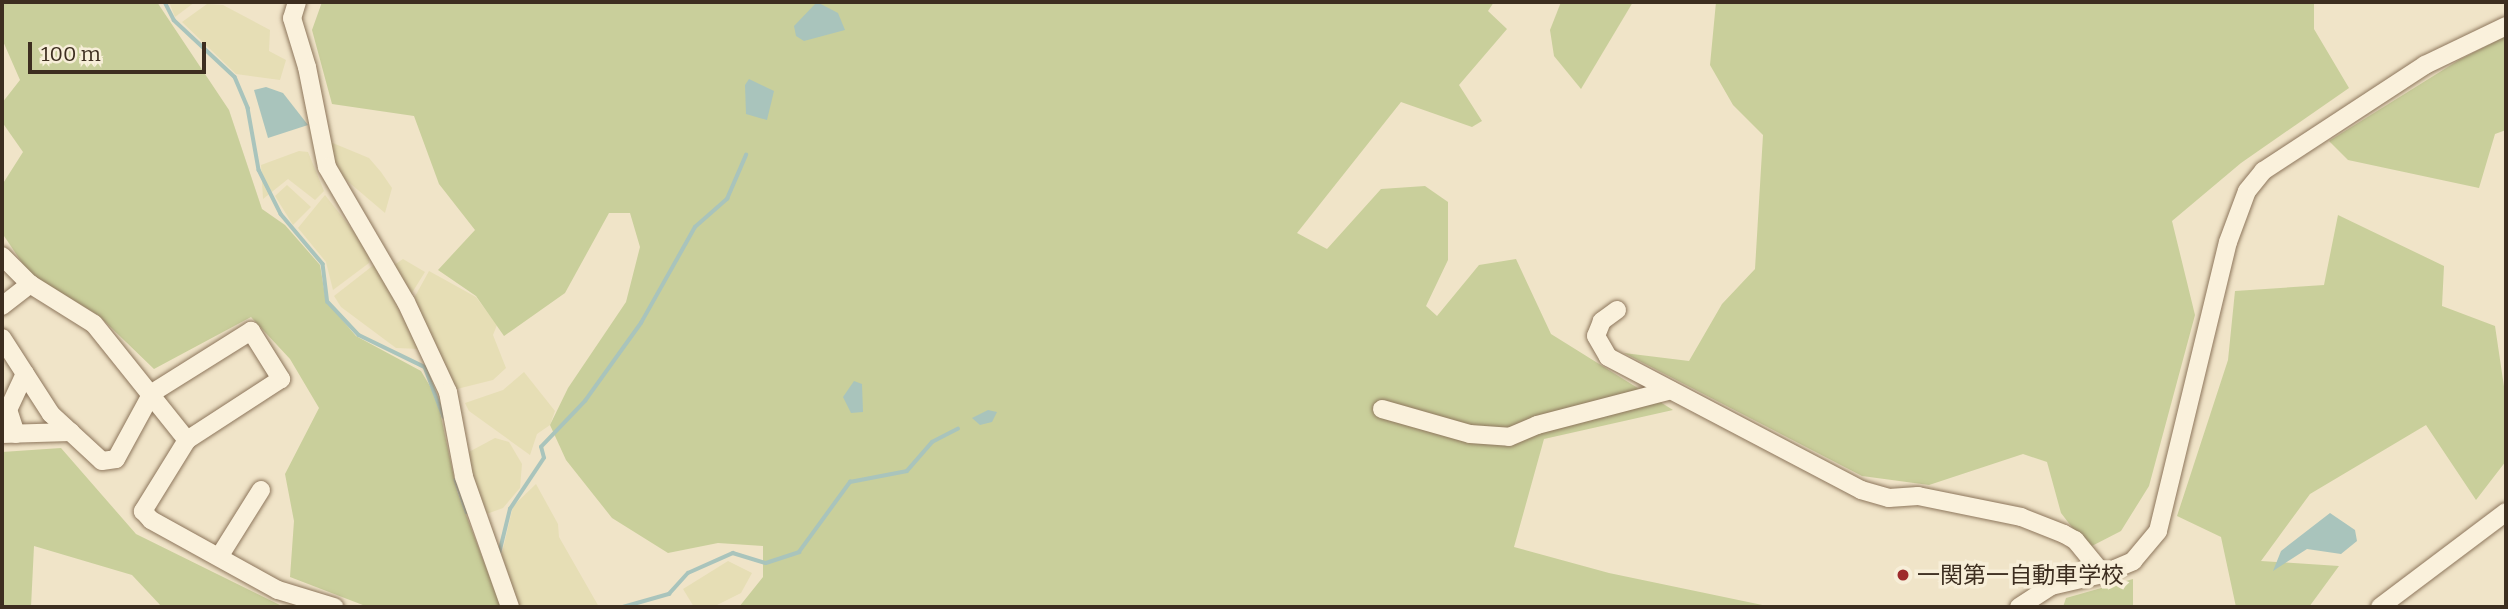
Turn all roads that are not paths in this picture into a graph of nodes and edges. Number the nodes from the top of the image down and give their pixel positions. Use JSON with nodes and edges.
{"nodes":[{"id":1,"x":298,"y":2,"type":"edge"},
{"id":2,"x":2506,"y":26,"type":"edge"},
{"id":3,"x":2,"y":256,"type":"edge"},
{"id":4,"x":30,"y":284,"type":"junction"},
{"id":5,"x":2,"y":306,"type":"edge"},
{"id":6,"x":1617,"y":310,"type":"dead end"},
{"id":7,"x":2,"y":338,"type":"edge"},
{"id":8,"x":25,"y":374,"type":"junction"},
{"id":9,"x":1671,"y":390,"type":"junction"},
{"id":10,"x":152,"y":393,"type":"junction"},
{"id":11,"x":1382,"y":409,"type":"dead end"},
{"id":12,"x":71,"y":432,"type":"junction"},
{"id":13,"x":9,"y":434,"type":"edge"},
{"id":14,"x":187,"y":440,"type":"junction"},
{"id":15,"x":261,"y":490,"type":"dead end"},
{"id":16,"x":2506,"y":512,"type":"edge"},
{"id":17,"x":219,"y":557,"type":"junction"},
{"id":18,"x":2103,"y":574,"type":"junction"},
{"id":19,"x":334,"y":607,"type":"edge"},
{"id":20,"x":510,"y":607,"type":"edge"},
{"id":21,"x":2019,"y":607,"type":"edge"},
{"id":22,"x":2380,"y":607,"type":"edge"}],
"edges":[{"from":1,"to":20,"type":"street"},
{"from":2,"to":18,"type":"street"},
{"from":3,"to":4,"type":"street"},
{"from":4,"to":5,"type":"street"},
{"from":4,"to":10,"type":"street"},
{"from":6,"to":9,"type":"street"},
{"from":7,"to":8,"type":"street"},
{"from":8,"to":12,"type":"street"},
{"from":8,"to":13,"type":"street"},
{"from":9,"to":11,"type":"street"},
{"from":9,"to":18,"type":"street"},
{"from":10,"to":12,"type":"street"},
{"from":10,"to":14,"type":"street"},
{"from":10,"to":14,"type":"street"},
{"from":12,"to":13,"type":"street"},
{"from":14,"to":17,"type":"street"},
{"from":15,"to":17,"type":"street"},
{"from":16,"to":22,"type":"street"},
{"from":17,"to":19,"type":"street"},
{"from":18,"to":21,"type":"street"}]}
